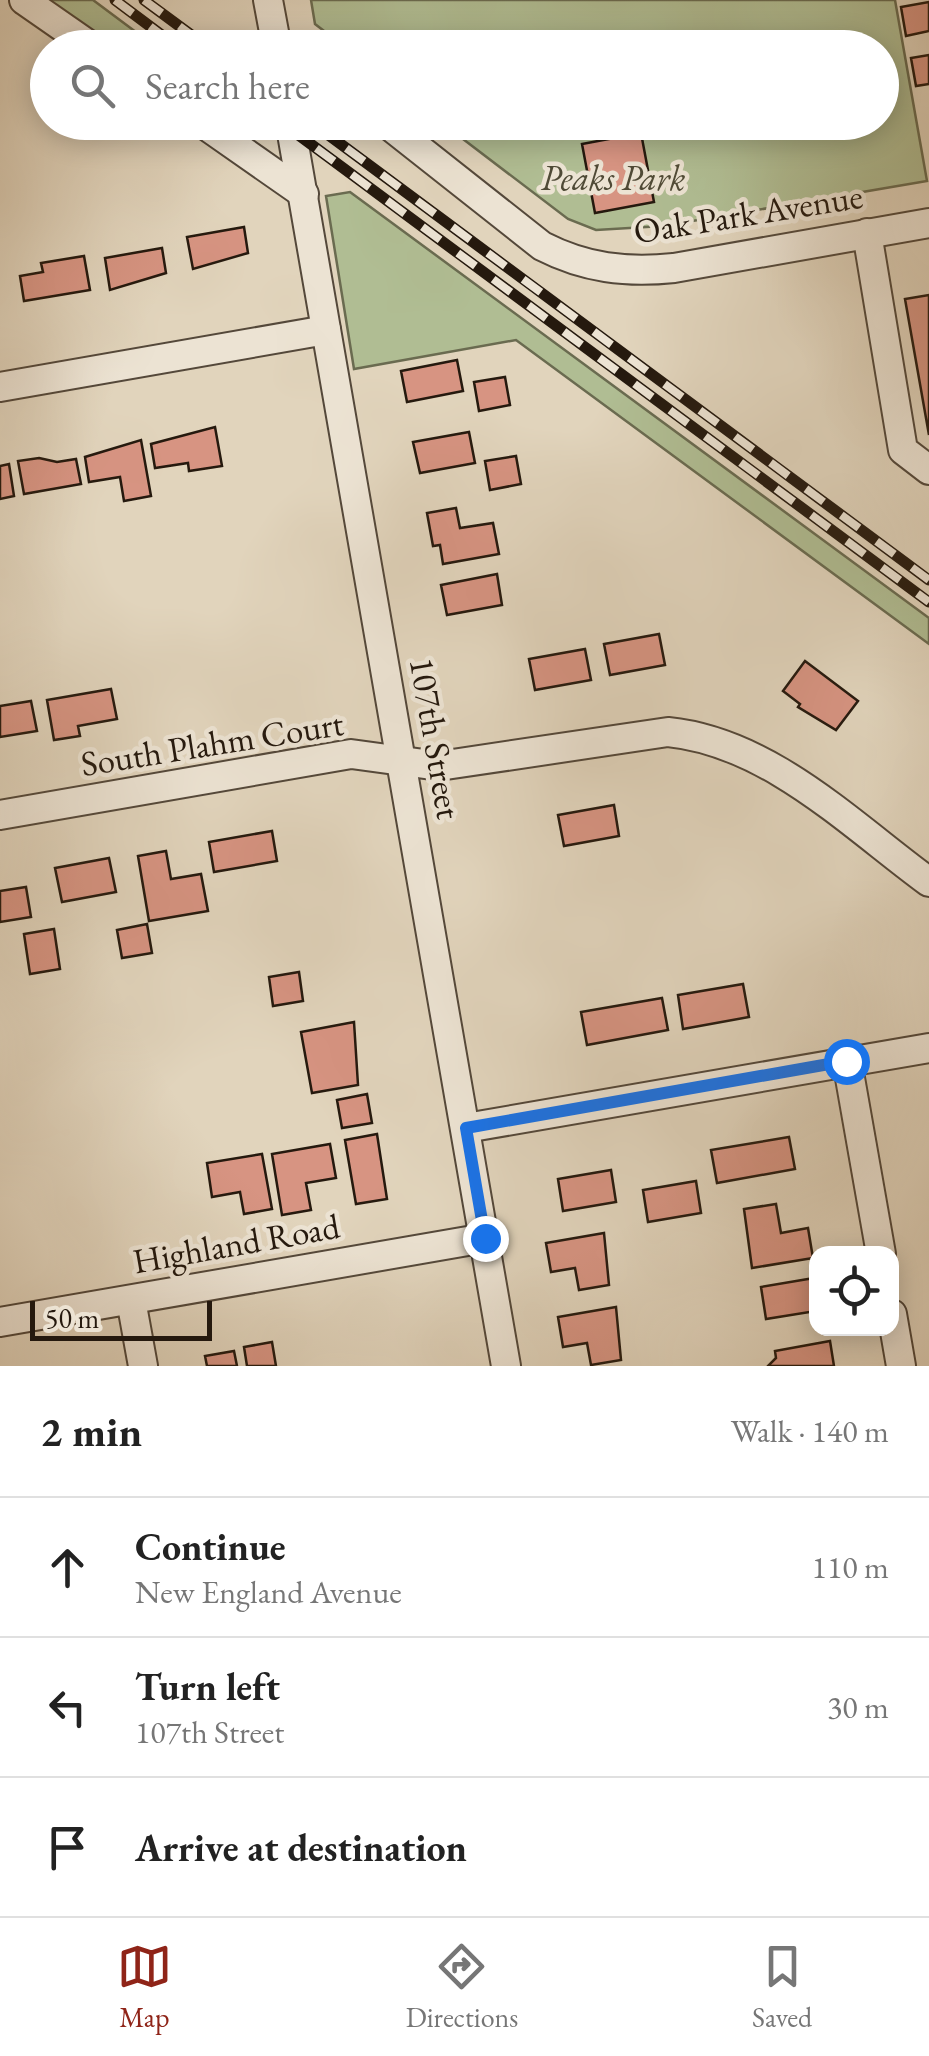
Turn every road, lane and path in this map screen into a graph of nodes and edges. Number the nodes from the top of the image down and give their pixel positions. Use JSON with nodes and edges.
{"nodes":[{"id":1,"x":24,"y":0,"type":"edge"},
{"id":2,"x":268,"y":0,"type":"edge"},
{"id":3,"x":67,"y":30,"type":"edge"},
{"id":4,"x":277,"y":30,"type":"edge"},
{"id":5,"x":227,"y":140,"type":"edge"},
{"id":6,"x":294,"y":140,"type":"edge"},
{"id":7,"x":409,"y":140,"type":"edge"},
{"id":8,"x":304,"y":194,"type":"junction"},
{"id":9,"x":929,"y":222,"type":"edge"},
{"id":10,"x":868,"y":233,"type":"junction"},
{"id":11,"x":326,"y":330,"type":"junction"},
{"id":12,"x":0,"y":387,"type":"edge"},
{"id":13,"x":929,"y":470,"type":"edge"},
{"id":14,"x":402,"y":762,"type":"junction"},
{"id":15,"x":0,"y":815,"type":"edge"},
{"id":16,"x":929,"y":882,"type":"edge"},
{"id":17,"x":929,"y":1048,"type":"edge"},
{"id":18,"x":846,"y":1061,"type":"junction"},
{"id":19,"x":466,"y":1128,"type":"junction"},
{"id":20,"x":485,"y":1238,"type":"junction"},
{"id":21,"x":880,"y":1246,"type":"edge"},
{"id":22,"x":131,"y":1300,"type":"junction"},
{"id":23,"x":0,"y":1322,"type":"edge"},
{"id":24,"x":896,"y":1336,"type":"edge"},
{"id":25,"x":142,"y":1366,"type":"edge"},
{"id":26,"x":506,"y":1366,"type":"edge"},
{"id":27,"x":901,"y":1366,"type":"edge"}],
"edges":[{"from":1,"to":3,"type":"street"},
{"from":2,"to":4,"type":"street"},
{"from":5,"to":8,"type":"street"},
{"from":6,"to":8,"type":"street","name":"107th Street"},
{"from":7,"to":10,"type":"street","name":"Oak Park Avenue"},
{"from":8,"to":11,"type":"street","name":"107th Street"},
{"from":9,"to":10,"type":"street","name":"Oak Park Avenue"},
{"from":10,"to":13,"type":"street"},
{"from":11,"to":12,"type":"street"},
{"from":11,"to":14,"type":"street","name":"107th Street"},
{"from":14,"to":15,"type":"street","name":"South Plahm Court"},
{"from":14,"to":16,"type":"street","name":"South Plahm Court"},
{"from":14,"to":19,"type":"street","name":"107th Street"},
{"from":17,"to":18,"type":"street"},
{"from":18,"to":19,"type":"street"},
{"from":18,"to":21,"type":"street"},
{"from":19,"to":20,"type":"street","name":"107th Street"},
{"from":20,"to":22,"type":"street","name":"Highland Road"},
{"from":20,"to":26,"type":"street","name":"107th Street"},
{"from":22,"to":23,"type":"street","name":"Highland Road"},
{"from":22,"to":25,"type":"street"},
{"from":24,"to":27,"type":"street"}]}
